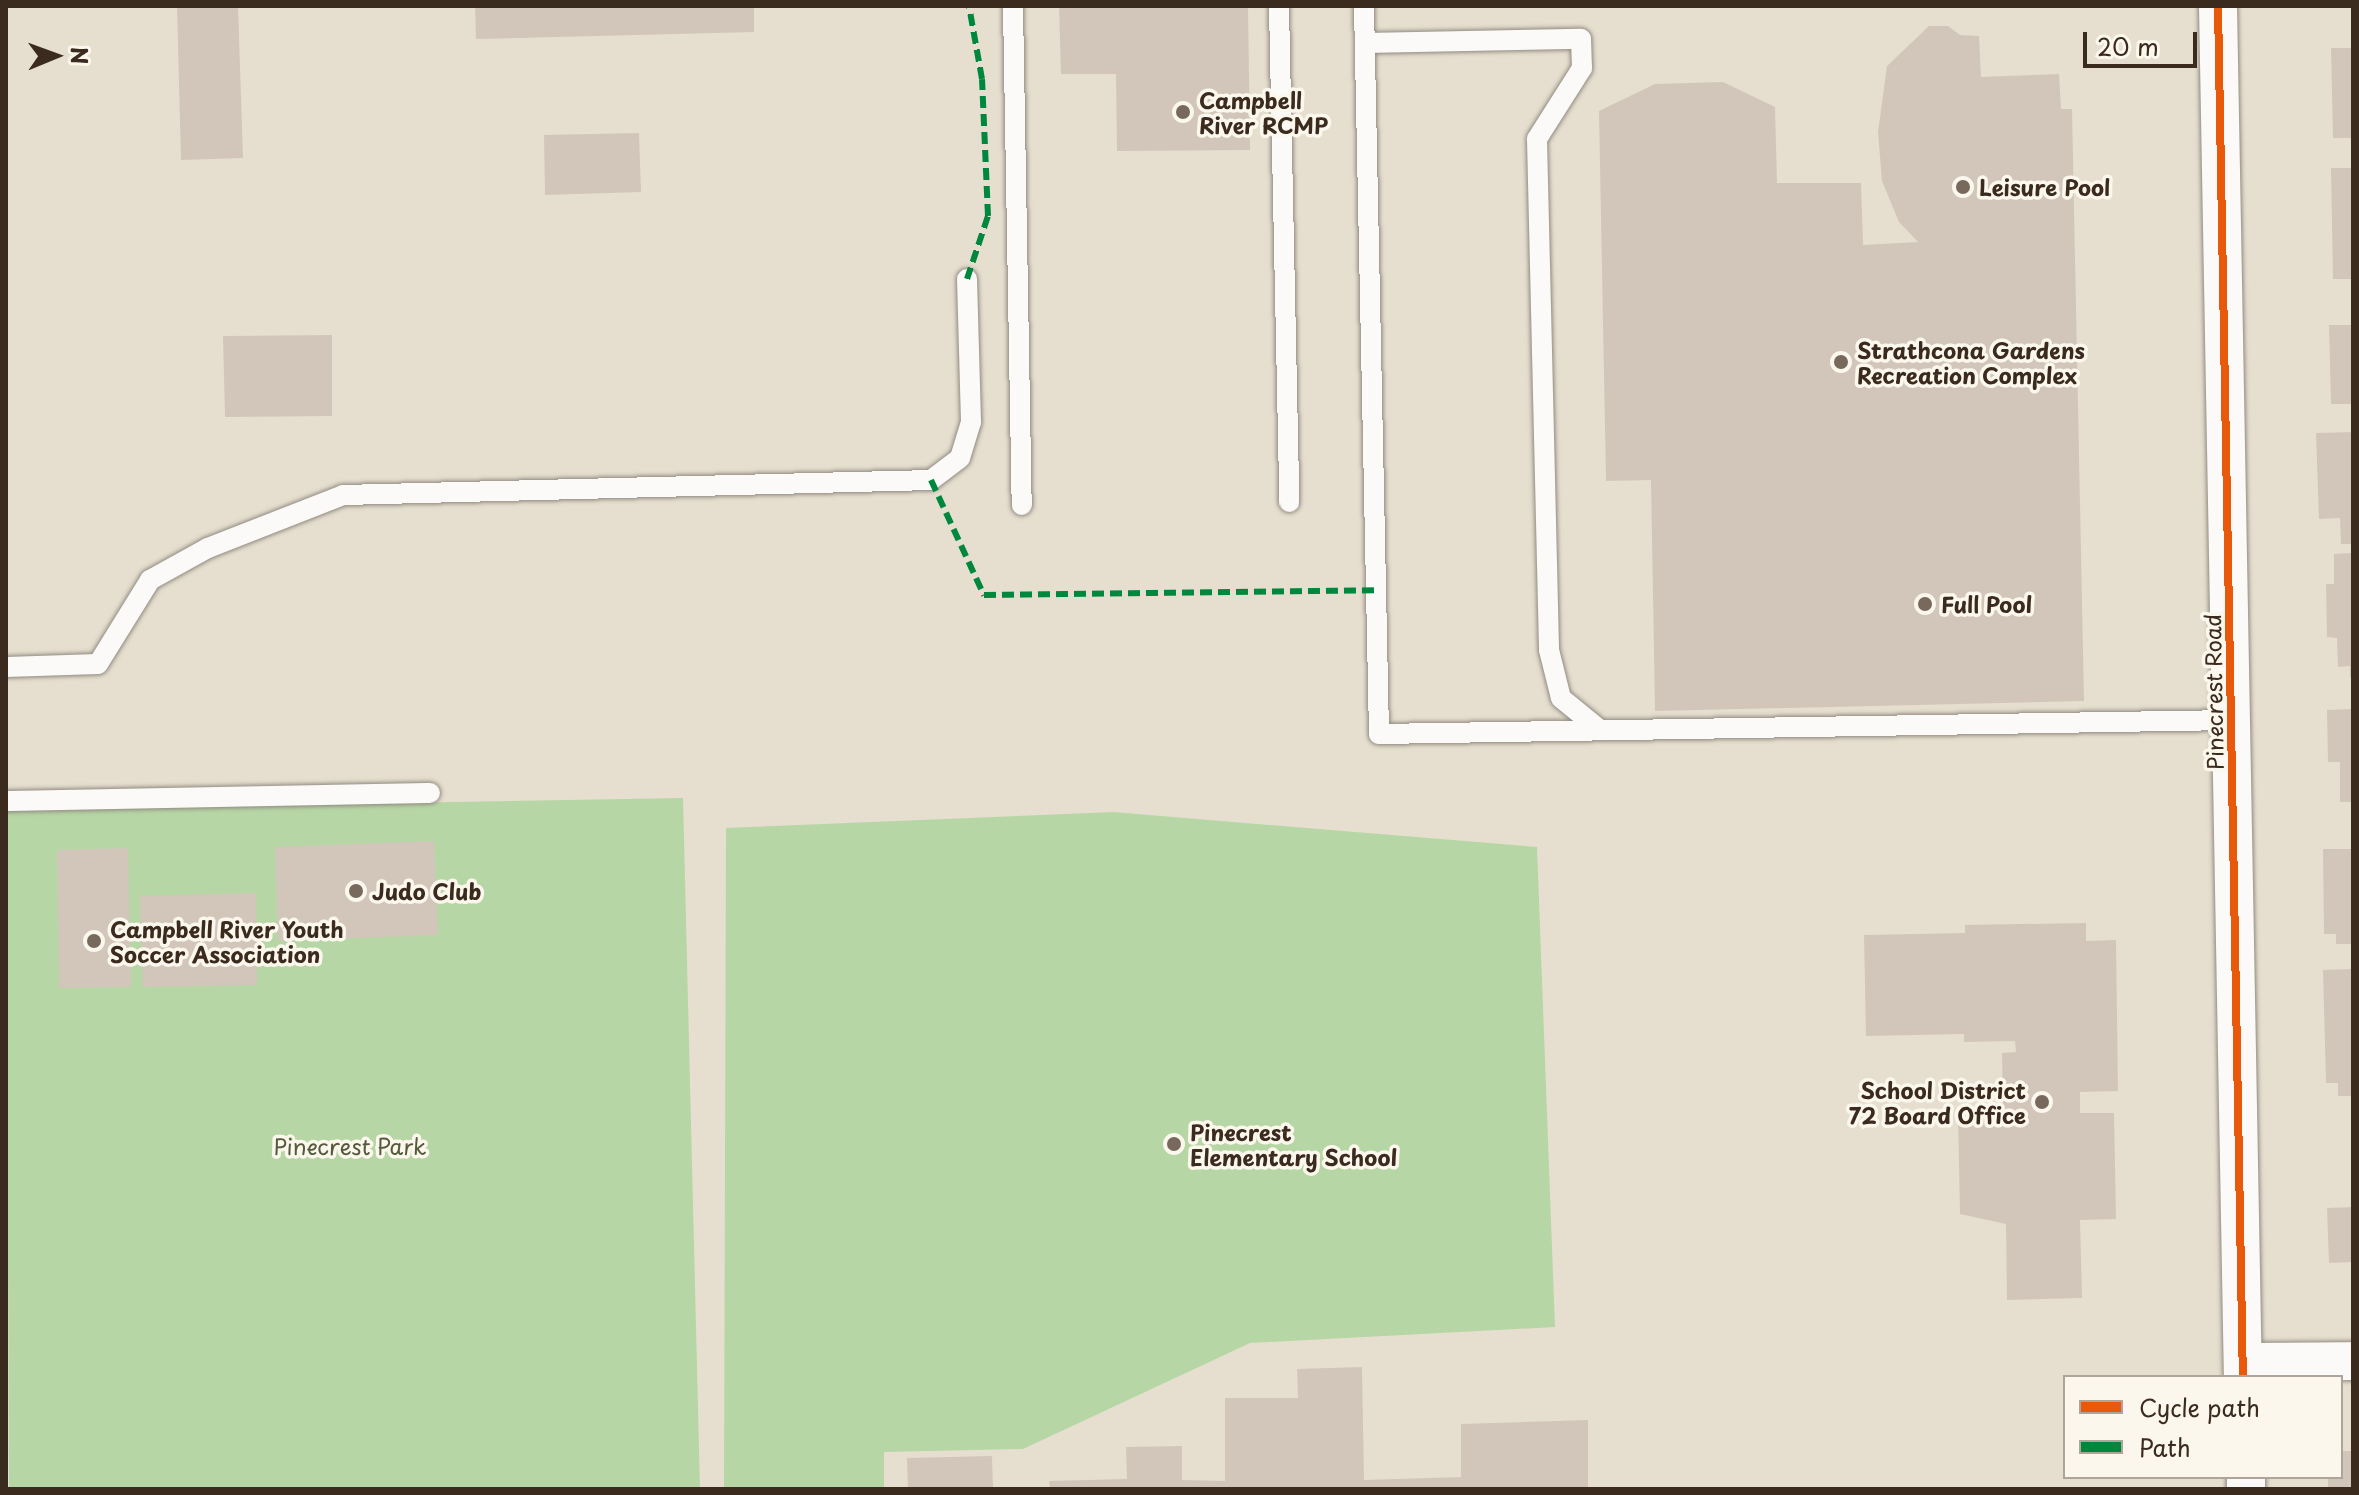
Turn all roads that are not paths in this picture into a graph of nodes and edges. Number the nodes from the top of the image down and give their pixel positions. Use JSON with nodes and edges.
{"nodes":[{"id":1,"x":1013,"y":6,"type":"edge"},
{"id":2,"x":1279,"y":6,"type":"edge"},
{"id":3,"x":1364,"y":6,"type":"edge"},
{"id":4,"x":2218,"y":6,"type":"edge"},
{"id":5,"x":1365,"y":43,"type":"junction"},
{"id":6,"x":967,"y":279,"type":"dead end"},
{"id":7,"x":1289,"y":502,"type":"dead end"},
{"id":8,"x":1022,"y":505,"type":"dead end"},
{"id":9,"x":6,"y":667,"type":"edge"},
{"id":10,"x":2231,"y":720,"type":"junction"},
{"id":11,"x":1600,"y":730,"type":"junction"},
{"id":12,"x":430,"y":793,"type":"dead end"},
{"id":13,"x":6,"y":801,"type":"edge"},
{"id":14,"x":2353,"y":1361,"type":"edge"},
{"id":15,"x":2243,"y":1369,"type":"edge"}],
"edges":[{"from":1,"to":8,"type":"lane"},
{"from":2,"to":7,"type":"lane"},
{"from":3,"to":5,"type":"lane"},
{"from":4,"to":10,"type":"street","name":"Pinecrest Road"},
{"from":5,"to":11,"type":"lane"},
{"from":5,"to":11,"type":"lane"},
{"from":6,"to":9,"type":"lane"},
{"from":10,"to":11,"type":"lane"},
{"from":10,"to":15,"type":"street","name":"Pinecrest Road"},
{"from":12,"to":13,"type":"lane"},
{"from":14,"to":15,"type":"street"}]}
